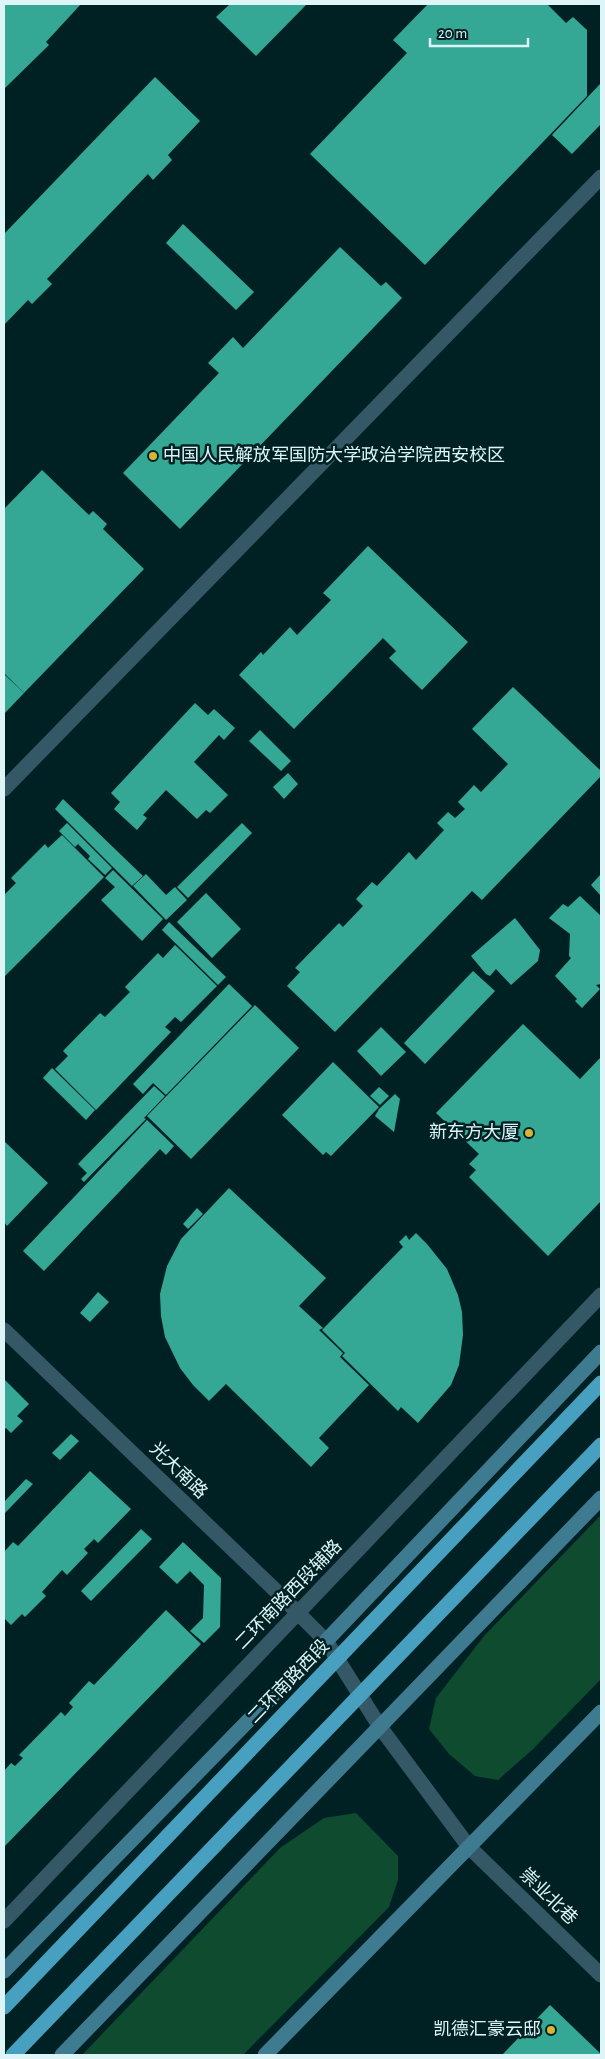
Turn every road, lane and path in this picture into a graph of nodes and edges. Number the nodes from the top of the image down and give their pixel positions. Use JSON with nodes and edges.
{"nodes":[{"id":1,"x":601,"y":177,"type":"edge"},
{"id":2,"x":4,"y":790,"type":"edge"},
{"id":3,"x":601,"y":1295,"type":"edge"},
{"id":4,"x":4,"y":1330,"type":"edge"},
{"id":5,"x":601,"y":1352,"type":"edge"},
{"id":6,"x":601,"y":1383,"type":"edge"},
{"id":7,"x":601,"y":1445,"type":"edge"},
{"id":8,"x":601,"y":1498,"type":"edge"},
{"id":9,"x":299,"y":1612,"type":"junction"},
{"id":10,"x":326,"y":1641,"type":"junction"},
{"id":11,"x":601,"y":1712,"type":"edge"},
{"id":12,"x":380,"y":1727,"type":"junction"},
{"id":13,"x":469,"y":1847,"type":"junction"},
{"id":14,"x":4,"y":1921,"type":"edge"},
{"id":15,"x":4,"y":1971,"type":"edge"},
{"id":16,"x":601,"y":1974,"type":"edge"},
{"id":17,"x":4,"y":2007,"type":"edge"},
{"id":18,"x":13,"y":2055,"type":"edge"},
{"id":19,"x":62,"y":2055,"type":"edge"},
{"id":20,"x":265,"y":2055,"type":"edge"}],
"edges":[{"from":1,"to":2,"type":"street"},
{"from":3,"to":9,"type":"street","name":"二环南路西段辅路"},
{"from":4,"to":9,"type":"street","name":"光大南路"},
{"from":5,"to":10,"type":"main road","name":"二环南路西段"},
{"from":6,"to":17,"type":"highway","name":"二环南路西段","bridge":true},
{"from":7,"to":18,"type":"highway","bridge":true},
{"from":8,"to":12,"type":"main road"},
{"from":9,"to":10,"type":"street","name":"光大南路"},
{"from":9,"to":14,"type":"street","name":"二环南路西段辅路"},
{"from":10,"to":12,"type":"street","name":"光大南路"},
{"from":10,"to":15,"type":"main road","name":"二环南路西段"},
{"from":11,"to":13,"type":"main road"},
{"from":12,"to":13,"type":"street","name":"崇业北巷"},
{"from":12,"to":19,"type":"main road"},
{"from":13,"to":16,"type":"street","name":"崇业北巷"},
{"from":13,"to":20,"type":"main road"}]}
